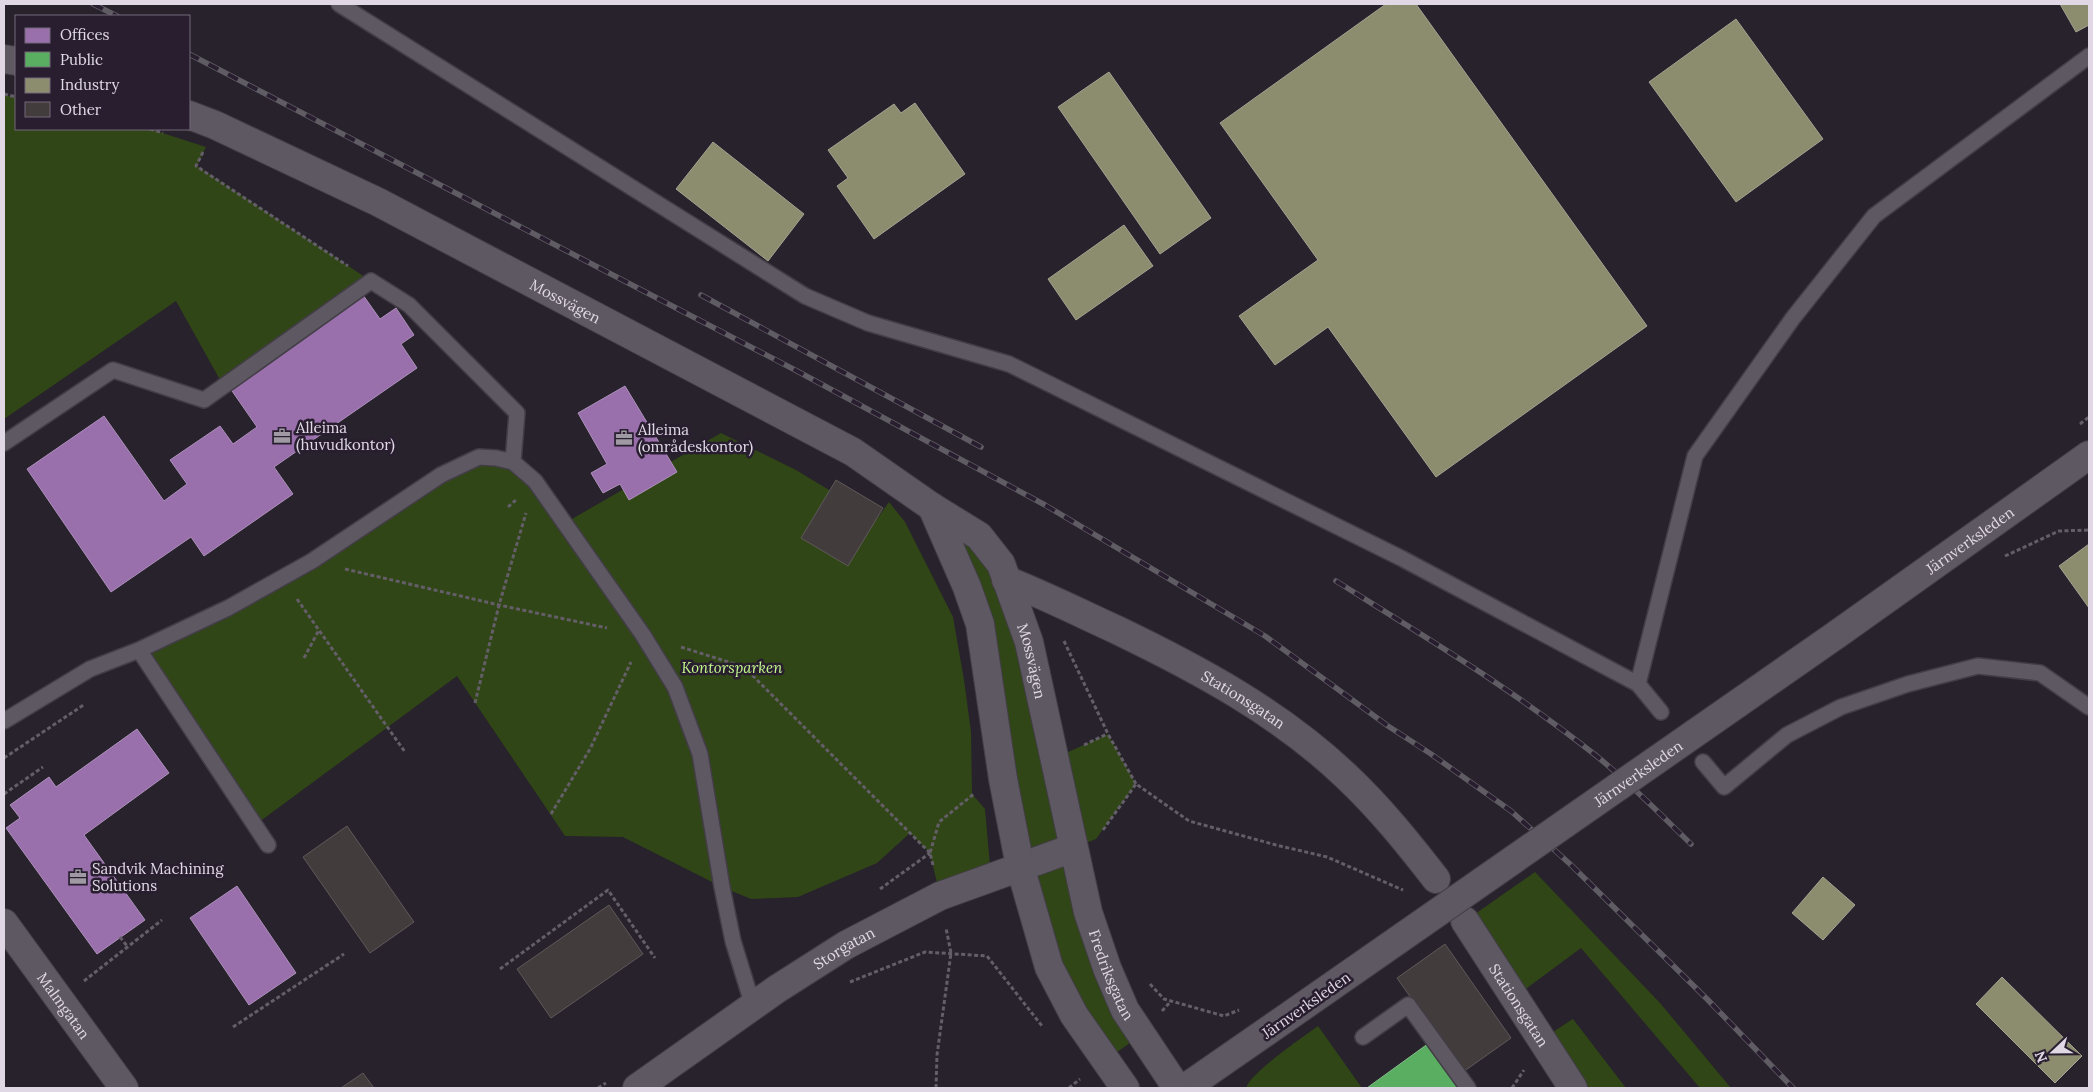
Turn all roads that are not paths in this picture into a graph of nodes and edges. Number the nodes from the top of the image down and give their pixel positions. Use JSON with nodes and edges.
{"nodes":[{"id":1,"x":339,"y":4,"type":"edge"},
{"id":2,"x":2089,"y":56,"type":"edge"},
{"id":3,"x":190,"y":115,"type":"edge"},
{"id":4,"x":4,"y":443,"type":"edge"},
{"id":5,"x":2089,"y":455,"type":"edge"},
{"id":6,"x":513,"y":462,"type":"junction"},
{"id":7,"x":932,"y":507,"type":"junction"},
{"id":8,"x":1006,"y":580,"type":"junction"},
{"id":9,"x":139,"y":650,"type":"junction"},
{"id":10,"x":1638,"y":684,"type":"junction"},
{"id":11,"x":2089,"y":707,"type":"edge"},
{"id":12,"x":1661,"y":712,"type":"dead end"},
{"id":13,"x":4,"y":721,"type":"edge"},
{"id":14,"x":1703,"y":762,"type":"dead end"},
{"id":15,"x":268,"y":845,"type":"dead end"},
{"id":16,"x":1073,"y":848,"type":"junction"},
{"id":17,"x":1020,"y":866,"type":"junction"},
{"id":18,"x":1436,"y":879,"type":"dead end"},
{"id":19,"x":1465,"y":921,"type":"dead end"},
{"id":20,"x":4,"y":923,"type":"edge"},
{"id":21,"x":753,"y":1006,"type":"junction"},
{"id":22,"x":1364,"y":1037,"type":"dead end"},
{"id":23,"x":124,"y":1088,"type":"edge"},
{"id":24,"x":637,"y":1088,"type":"edge"},
{"id":25,"x":1125,"y":1088,"type":"edge"},
{"id":26,"x":1177,"y":1088,"type":"edge"},
{"id":27,"x":1185,"y":1088,"type":"edge"},
{"id":28,"x":1468,"y":1088,"type":"edge"},
{"id":29,"x":1573,"y":1088,"type":"edge"}],
"edges":[{"from":1,"to":10,"type":"lane"},
{"from":2,"to":10,"type":"lane"},
{"from":3,"to":7,"type":"street","name":"Mossvägen"},
{"from":4,"to":6,"type":"lane"},
{"from":5,"to":27,"type":"street","name":"Järnverksleden","bridge":true},
{"from":6,"to":9,"type":"lane"},
{"from":6,"to":21,"type":"lane"},
{"from":7,"to":8,"type":"street","name":"Mossvägen"},
{"from":7,"to":17,"type":"street"},
{"from":8,"to":16,"type":"street","name":"Mossvägen"},
{"from":8,"to":18,"type":"street","name":"Stationsgatan"},
{"from":9,"to":13,"type":"lane"},
{"from":9,"to":15,"type":"lane"},
{"from":10,"to":12,"type":"lane"},
{"from":11,"to":14,"type":"lane"},
{"from":16,"to":17,"type":"street","name":"Storgatan"},
{"from":16,"to":26,"type":"street","name":"Fredriksgatan"},
{"from":17,"to":21,"type":"street","name":"Storgatan"},
{"from":17,"to":25,"type":"street"},
{"from":19,"to":29,"type":"street","name":"Stationsgatan"},
{"from":20,"to":23,"type":"street","name":"Malmgatan"},
{"from":21,"to":24,"type":"street","name":"Storgatan"},
{"from":22,"to":28,"type":"lane"}]}
